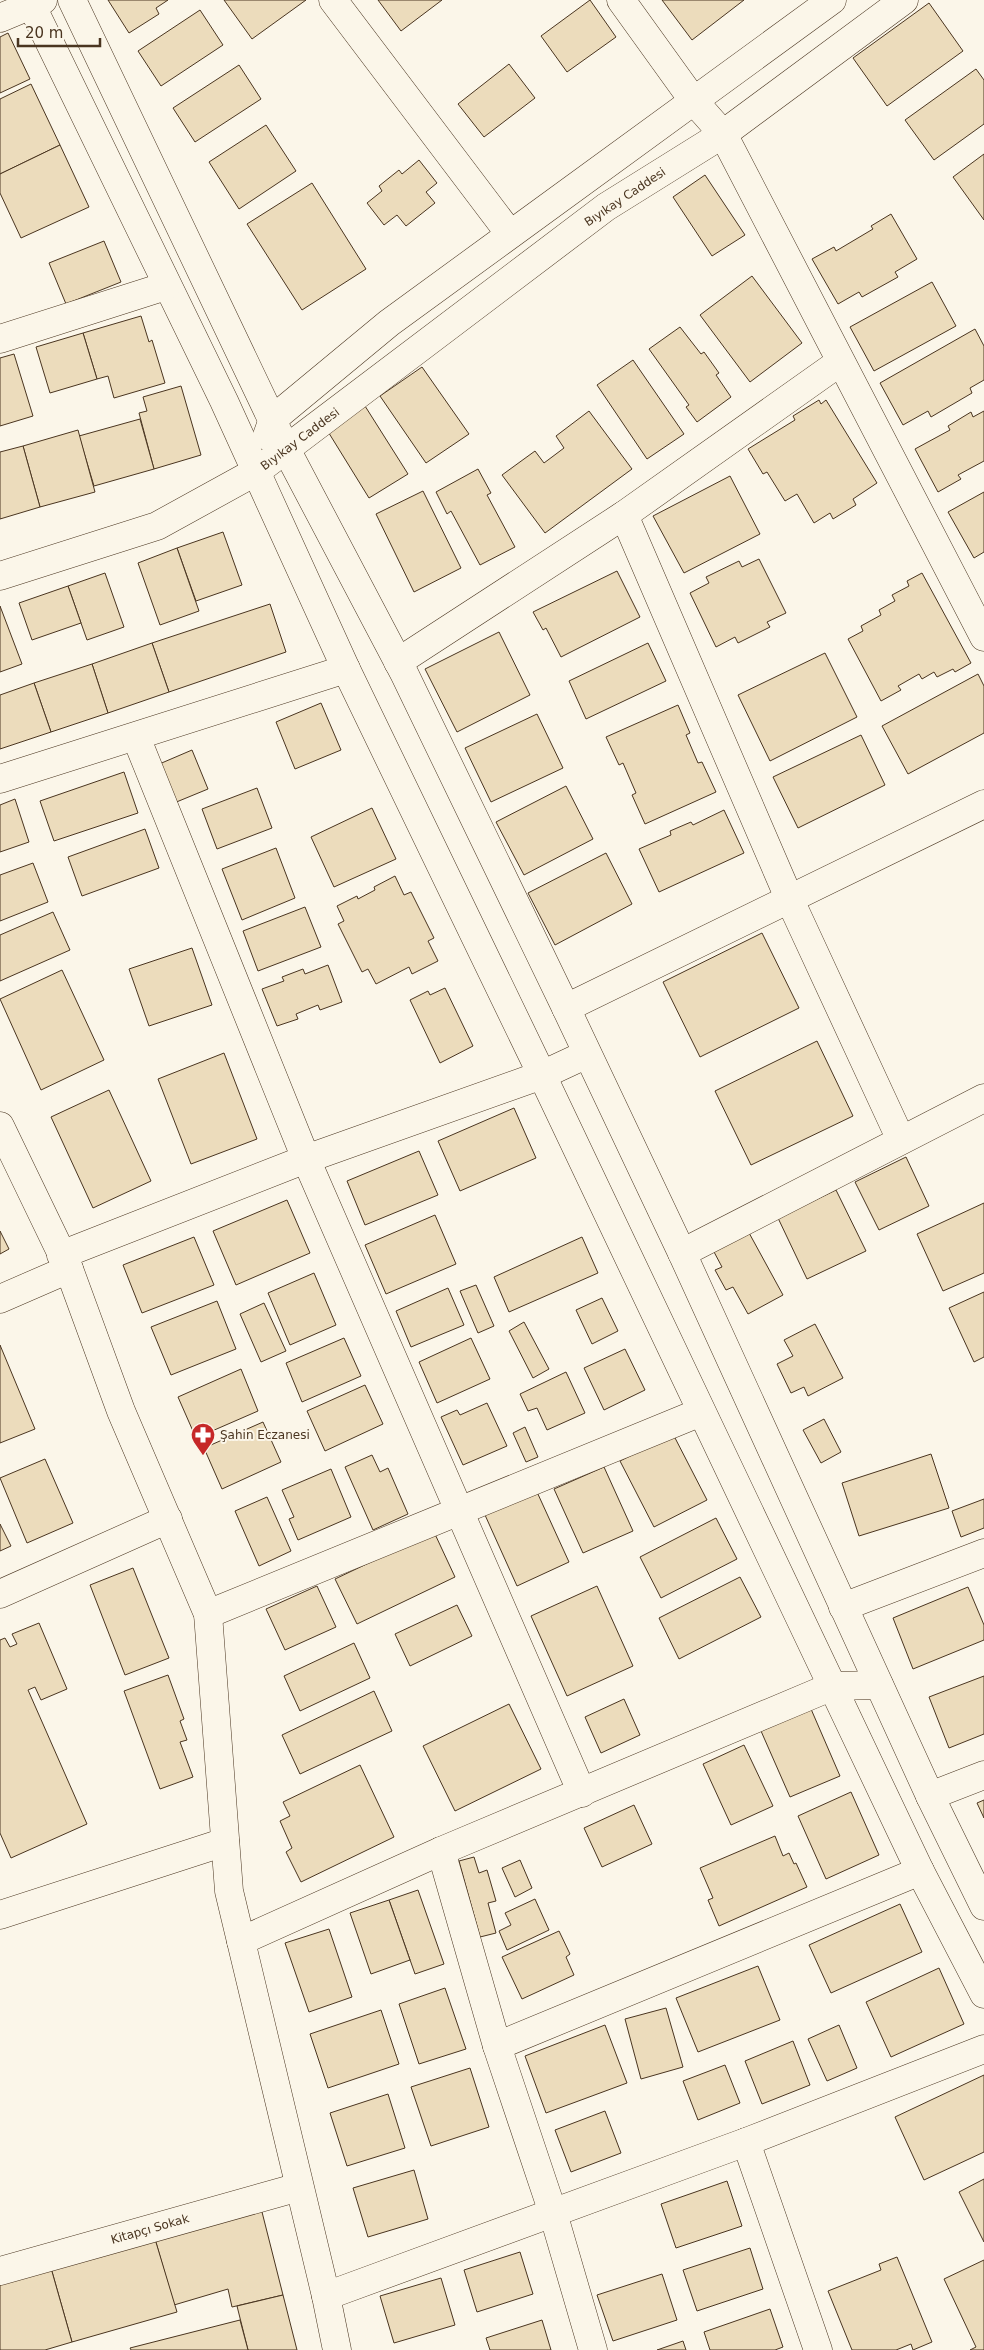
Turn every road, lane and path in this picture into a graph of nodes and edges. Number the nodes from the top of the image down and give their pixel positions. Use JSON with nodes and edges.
{"nodes":[{"id":1,"x":72,"y":0,"type":"edge"},
{"id":2,"x":333,"y":0,"type":"edge"},
{"id":3,"x":621,"y":0,"type":"edge"},
{"id":4,"x":832,"y":0,"type":"edge"},
{"id":5,"x":904,"y":0,"type":"edge"},
{"id":6,"x":35,"y":2,"type":"edge"},
{"id":7,"x":0,"y":18,"type":"edge"},
{"id":8,"x":693,"y":100,"type":"junction"},
{"id":9,"x":723,"y":134,"type":"junction"},
{"id":10,"x":510,"y":234,"type":"junction"},
{"id":11,"x":166,"y":286,"type":"junction"},
{"id":12,"x":0,"y":339,"type":"edge"},
{"id":13,"x":840,"y":362,"type":"junction"},
{"id":14,"x":272,"y":419,"type":"junction"},
{"id":15,"x":286,"y":449,"type":"junction"},
{"id":16,"x":257,"y":471,"type":"junction"},
{"id":17,"x":624,"y":515,"type":"junction"},
{"id":18,"x":0,"y":576,"type":"edge"},
{"id":19,"x":984,"y":637,"type":"edge"},
{"id":20,"x":398,"y":662,"type":"junction"},
{"id":21,"x":346,"y":668,"type":"junction"},
{"id":22,"x":136,"y":737,"type":"junction"},
{"id":23,"x":0,"y":779,"type":"edge"},
{"id":24,"x":984,"y":804,"type":"edge"},
{"id":25,"x":790,"y":898,"type":"junction"},
{"id":26,"x":566,"y":1008,"type":"junction"},
{"id":27,"x":587,"y":1054,"type":"junction"},
{"id":28,"x":542,"y":1075,"type":"junction"},
{"id":29,"x":984,"y":1098,"type":"edge"},
{"id":30,"x":0,"y":1126,"type":"edge"},
{"id":31,"x":901,"y":1140,"type":"junction"},
{"id":32,"x":306,"y":1159,"type":"junction"},
{"id":33,"x":682,"y":1253,"type":"junction"},
{"id":34,"x":65,"y":1262,"type":"junction"},
{"id":35,"x":0,"y":1299,"type":"edge"},
{"id":36,"x":701,"y":1412,"type":"junction"},
{"id":37,"x":461,"y":1510,"type":"junction"},
{"id":38,"x":168,"y":1519,"type":"junction"},
{"id":39,"x":984,"y":1553,"type":"edge"},
{"id":40,"x":0,"y":1594,"type":"edge"},
{"id":41,"x":843,"y":1607,"type":"junction"},
{"id":42,"x":208,"y":1614,"type":"junction"},
{"id":43,"x":879,"y":1685,"type":"junction"},
{"id":44,"x":833,"y":1686,"type":"junction"},
{"id":45,"x":984,"y":1775,"type":"edge"},
{"id":46,"x":582,"y":1793,"type":"junction"},
{"id":47,"x":930,"y":1796,"type":"junction"},
{"id":48,"x":225,"y":1842,"type":"junction"},
{"id":49,"x":441,"y":1851,"type":"junction"},
{"id":50,"x":920,"y":1871,"type":"junction"},
{"id":51,"x":984,"y":1906,"type":"edge"},
{"id":52,"x":0,"y":1914,"type":"edge"},
{"id":53,"x":241,"y":1941,"type":"junction"},
{"id":54,"x":984,"y":1994,"type":"edge"},
{"id":55,"x":498,"y":2046,"type":"junction"},
{"id":56,"x":984,"y":2050,"type":"edge"},
{"id":57,"x":746,"y":2142,"type":"junction"},
{"id":58,"x":299,"y":2188,"type":"junction"},
{"id":59,"x":552,"y":2213,"type":"junction"},
{"id":60,"x":0,"y":2271,"type":"edge"},
{"id":61,"x":326,"y":2296,"type":"junction"},
{"id":62,"x":337,"y":2350,"type":"edge"},
{"id":63,"x":593,"y":2350,"type":"edge"},
{"id":64,"x":818,"y":2350,"type":"edge"}],
"edges":[{"from":1,"to":14,"type":"street"},
{"from":2,"to":10,"type":"street"},
{"from":3,"to":8,"type":"street"},
{"from":4,"to":8,"type":"street"},
{"from":5,"to":9,"type":"street","name":"Bıyıkay Caddesi"},
{"from":6,"to":7,"type":"street"},
{"from":6,"to":11,"type":"street"},
{"from":8,"to":9,"type":"street"},
{"from":8,"to":10,"type":"street"},
{"from":9,"to":13,"type":"street"},
{"from":9,"to":15,"type":"street","name":"Bıyıkay Caddesi"},
{"from":10,"to":14,"type":"street"},
{"from":11,"to":12,"type":"street"},
{"from":11,"to":16,"type":"street"},
{"from":13,"to":17,"type":"street"},
{"from":13,"to":19,"type":"street"},
{"from":14,"to":15,"type":"street"},
{"from":14,"to":16,"type":"street","name":"Bıyıkay Caddesi"},
{"from":15,"to":16,"type":"street","name":"Bıyıkay Caddesi"},
{"from":15,"to":20,"type":"street"},
{"from":16,"to":18,"type":"street"},
{"from":16,"to":21,"type":"street"},
{"from":17,"to":20,"type":"street"},
{"from":17,"to":25,"type":"street"},
{"from":20,"to":26,"type":"street"},
{"from":21,"to":22,"type":"street"},
{"from":21,"to":28,"type":"street"},
{"from":22,"to":23,"type":"street"},
{"from":22,"to":32,"type":"street"},
{"from":24,"to":25,"type":"street"},
{"from":25,"to":26,"type":"street"},
{"from":25,"to":31,"type":"street"},
{"from":26,"to":27,"type":"street"},
{"from":27,"to":28,"type":"street"},
{"from":27,"to":33,"type":"street"},
{"from":28,"to":32,"type":"street"},
{"from":28,"to":36,"type":"street"},
{"from":29,"to":31,"type":"street"},
{"from":30,"to":34,"type":"street"},
{"from":31,"to":33,"type":"street"},
{"from":32,"to":34,"type":"street"},
{"from":32,"to":37,"type":"street"},
{"from":33,"to":41,"type":"street"},
{"from":34,"to":35,"type":"street"},
{"from":34,"to":38,"type":"street"},
{"from":36,"to":37,"type":"street"},
{"from":36,"to":44,"type":"street"},
{"from":37,"to":42,"type":"street"},
{"from":37,"to":46,"type":"street"},
{"from":38,"to":40,"type":"street"},
{"from":38,"to":42,"type":"street"},
{"from":39,"to":41,"type":"street"},
{"from":41,"to":43,"type":"street"},
{"from":42,"to":48,"type":"street"},
{"from":43,"to":44,"type":"street"},
{"from":43,"to":47,"type":"street"},
{"from":44,"to":46,"type":"street"},
{"from":44,"to":50,"type":"street"},
{"from":45,"to":47,"type":"street"},
{"from":46,"to":49,"type":"street"},
{"from":47,"to":51,"type":"street"},
{"from":48,"to":52,"type":"street"},
{"from":48,"to":53,"type":"street"},
{"from":49,"to":53,"type":"street"},
{"from":49,"to":55,"type":"street"},
{"from":50,"to":54,"type":"street"},
{"from":50,"to":55,"type":"street"},
{"from":53,"to":58,"type":"street"},
{"from":55,"to":59,"type":"street"},
{"from":56,"to":57,"type":"street"},
{"from":57,"to":59,"type":"street"},
{"from":57,"to":64,"type":"street"},
{"from":58,"to":60,"type":"street","name":"Kitapçı Sokak"},
{"from":58,"to":61,"type":"street"},
{"from":59,"to":61,"type":"street"},
{"from":59,"to":63,"type":"street"},
{"from":61,"to":62,"type":"street"}]}
